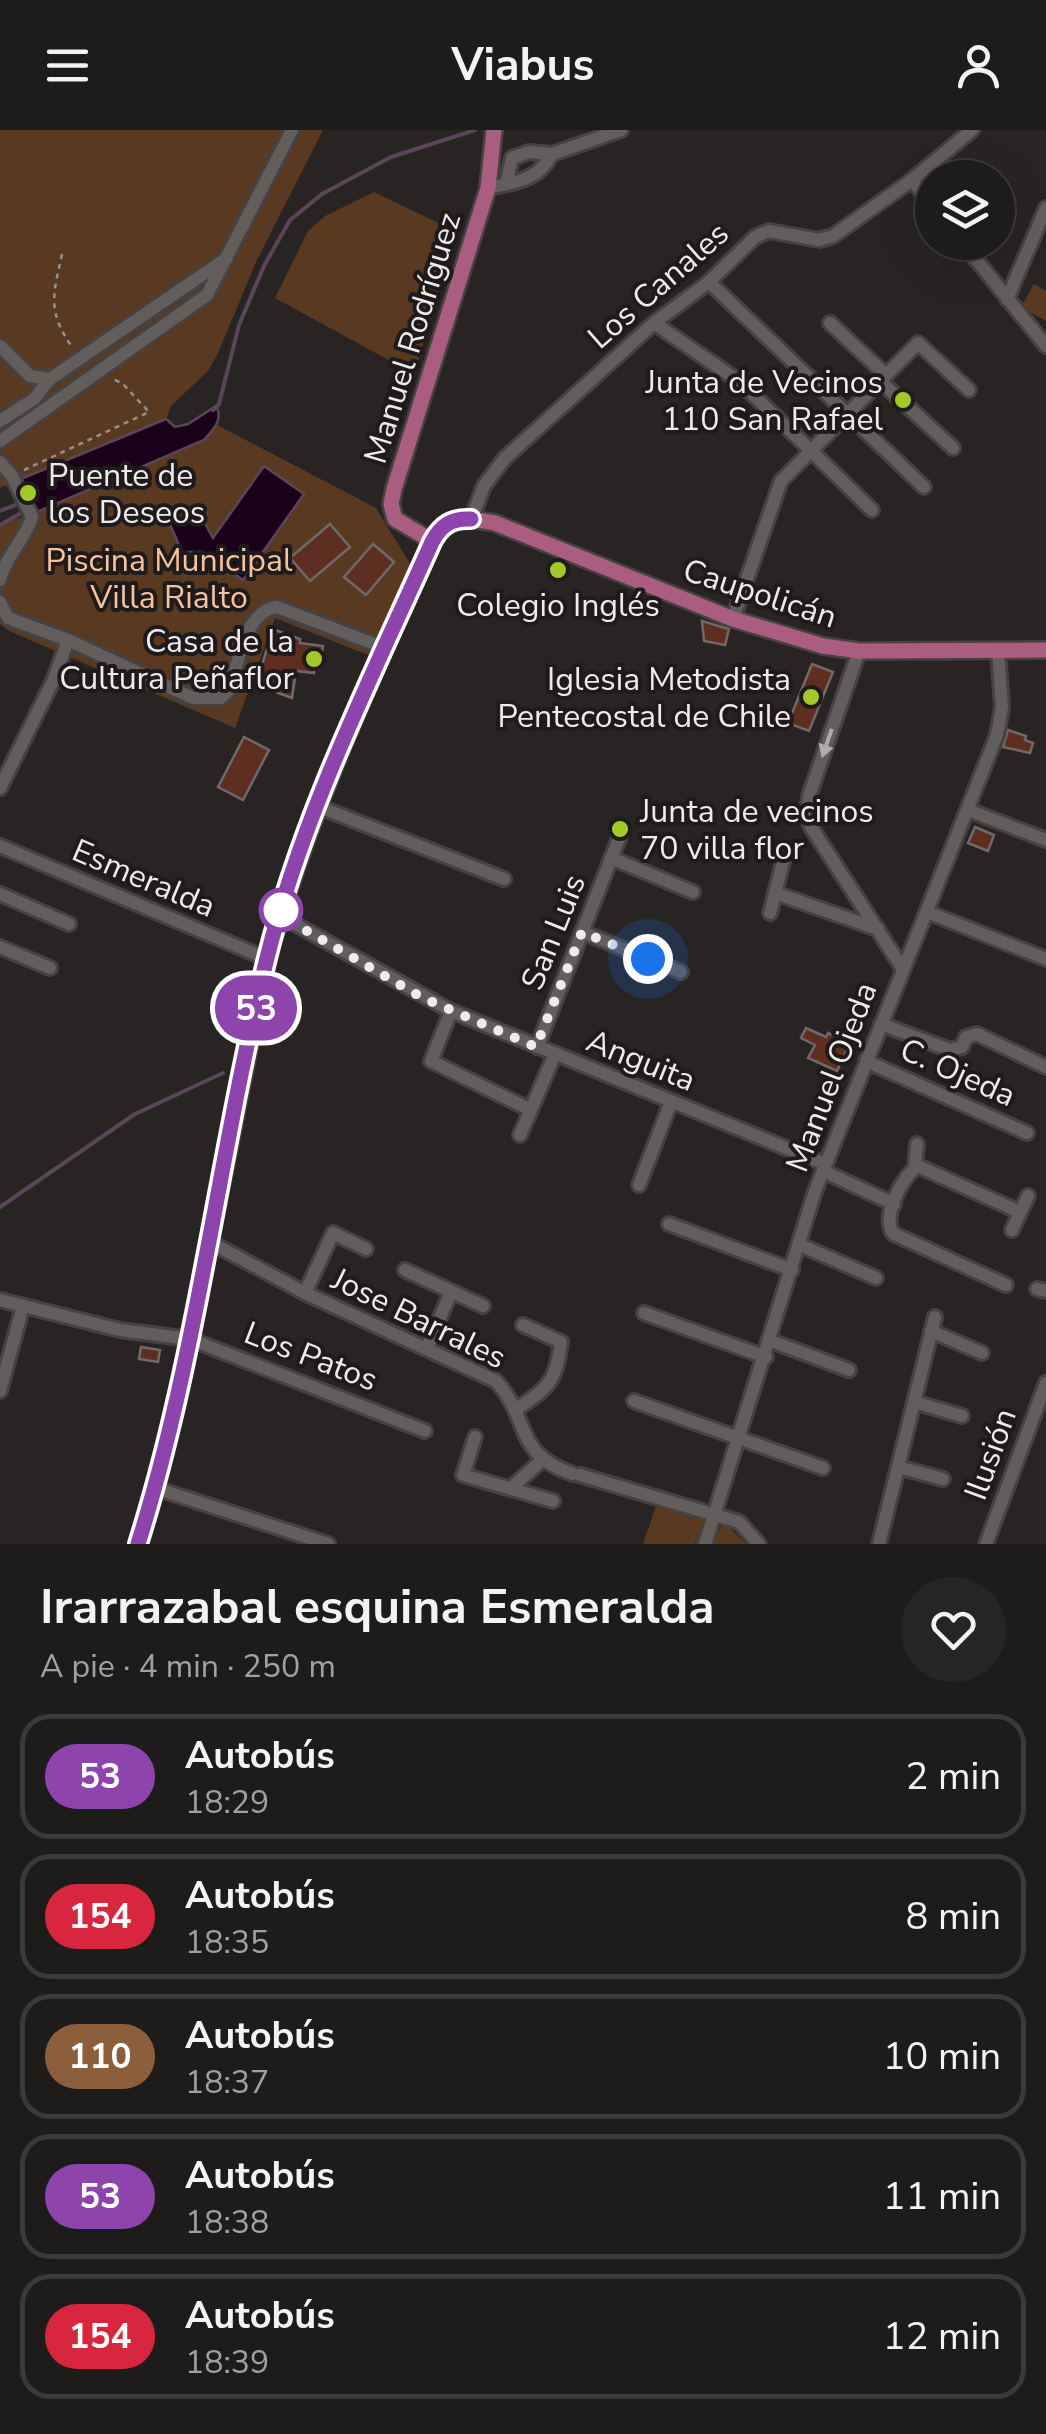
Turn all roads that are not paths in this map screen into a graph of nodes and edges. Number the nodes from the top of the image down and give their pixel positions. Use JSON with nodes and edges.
{"nodes":[{"id":1,"x":292,"y":130,"type":"edge"},
{"id":2,"x":621,"y":130,"type":"edge"},
{"id":3,"x":972,"y":130,"type":"edge"},
{"id":4,"x":494,"y":133,"type":"edge"},
{"id":5,"x":552,"y":154,"type":"junction"},
{"id":6,"x":912,"y":180,"type":"junction"},
{"id":7,"x":506,"y":184,"type":"junction"},
{"id":8,"x":915,"y":184,"type":"edge"},
{"id":9,"x":488,"y":188,"type":"junction"},
{"id":10,"x":1046,"y":208,"type":"edge"},
{"id":11,"x":229,"y":256,"type":"junction"},
{"id":12,"x":976,"y":260,"type":"edge"},
{"id":13,"x":709,"y":282,"type":"junction"},
{"id":14,"x":1007,"y":299,"type":"junction"},
{"id":15,"x":654,"y":323,"type":"junction"},
{"id":16,"x":830,"y":323,"type":"dead end"},
{"id":17,"x":0,"y":346,"type":"edge"},
{"id":18,"x":1046,"y":346,"type":"edge"},
{"id":19,"x":50,"y":379,"type":"junction"},
{"id":20,"x":884,"y":379,"type":"junction"},
{"id":21,"x":969,"y":390,"type":"dead end"},
{"id":22,"x":845,"y":415,"type":"junction"},
{"id":23,"x":0,"y":422,"type":"edge"},
{"id":24,"x":0,"y":440,"type":"edge"},
{"id":25,"x":954,"y":448,"type":"dead end"},
{"id":26,"x":810,"y":449,"type":"junction"},
{"id":27,"x":0,"y":462,"type":"edge"},
{"id":28,"x":924,"y":487,"type":"dead end"},
{"id":29,"x":872,"y":510,"type":"dead end"},
{"id":30,"x":471,"y":519,"type":"junction"},
{"id":31,"x":432,"y":542,"type":"junction"},
{"id":32,"x":0,"y":580,"type":"edge"},
{"id":33,"x":0,"y":602,"type":"edge"},
{"id":34,"x":733,"y":619,"type":"junction"},
{"id":35,"x":68,"y":640,"type":"junction"},
{"id":36,"x":385,"y":648,"type":"junction"},
{"id":37,"x":859,"y":650,"type":"junction"},
{"id":38,"x":998,"y":650,"type":"junction"},
{"id":39,"x":1046,"y":650,"type":"edge"},
{"id":40,"x":0,"y":788,"type":"edge"},
{"id":41,"x":318,"y":806,"type":"junction"},
{"id":42,"x":968,"y":810,"type":"junction"},
{"id":43,"x":620,"y":836,"type":"dead end"},
{"id":44,"x":1046,"y":840,"type":"edge"},
{"id":45,"x":0,"y":846,"type":"edge"},
{"id":46,"x":611,"y":858,"type":"junction"},
{"id":47,"x":783,"y":862,"type":"dead end"},
{"id":48,"x":504,"y":880,"type":"dead end"},
{"id":49,"x":692,"y":892,"type":"dead end"},
{"id":50,"x":776,"y":893,"type":"junction"},
{"id":51,"x":0,"y":894,"type":"edge"},
{"id":52,"x":927,"y":912,"type":"junction"},
{"id":53,"x":770,"y":913,"type":"dead end"},
{"id":54,"x":279,"y":915,"type":"junction"},
{"id":55,"x":69,"y":924,"type":"dead end"},
{"id":56,"x":878,"y":929,"type":"junction"},
{"id":57,"x":582,"y":932,"type":"junction"},
{"id":58,"x":0,"y":947,"type":"edge"},
{"id":59,"x":267,"y":959,"type":"junction"},
{"id":60,"x":1046,"y":959,"type":"edge"},
{"id":61,"x":50,"y":968,"type":"dead end"},
{"id":62,"x":904,"y":968,"type":"junction"},
{"id":63,"x":681,"y":972,"type":"dead end"},
{"id":64,"x":457,"y":1014,"type":"junction"},
{"id":65,"x":881,"y":1024,"type":"junction"},
{"id":66,"x":536,"y":1047,"type":"junction"},
{"id":67,"x":555,"y":1054,"type":"junction"},
{"id":68,"x":866,"y":1061,"type":"junction"},
{"id":69,"x":1046,"y":1066,"type":"edge"},
{"id":70,"x":671,"y":1102,"type":"junction"},
{"id":71,"x":531,"y":1110,"type":"junction"},
{"id":72,"x":1027,"y":1133,"type":"dead end"},
{"id":73,"x":520,"y":1135,"type":"dead end"},
{"id":74,"x":917,"y":1144,"type":"dead end"},
{"id":75,"x":824,"y":1167,"type":"junction"},
{"id":76,"x":915,"y":1167,"type":"junction"},
{"id":77,"x":639,"y":1185,"type":"dead end"},
{"id":78,"x":1028,"y":1196,"type":"dead end"},
{"id":79,"x":894,"y":1204,"type":"junction"},
{"id":80,"x":1020,"y":1212,"type":"junction"},
{"id":81,"x":668,"y":1224,"type":"dead end"},
{"id":82,"x":1012,"y":1230,"type":"dead end"},
{"id":83,"x":208,"y":1241,"type":"junction"},
{"id":84,"x":800,"y":1245,"type":"junction"},
{"id":85,"x":366,"y":1249,"type":"dead end"},
{"id":86,"x":405,"y":1270,"type":"dead end"},
{"id":87,"x":792,"y":1270,"type":"junction"},
{"id":88,"x":876,"y":1278,"type":"dead end"},
{"id":89,"x":1006,"y":1285,"type":"dead end"},
{"id":90,"x":451,"y":1292,"type":"junction"},
{"id":91,"x":306,"y":1293,"type":"junction"},
{"id":92,"x":0,"y":1300,"type":"edge"},
{"id":93,"x":22,"y":1306,"type":"junction"},
{"id":94,"x":483,"y":1306,"type":"dead end"},
{"id":95,"x":644,"y":1313,"type":"dead end"},
{"id":96,"x":935,"y":1316,"type":"dead end"},
{"id":97,"x":523,"y":1325,"type":"dead end"},
{"id":98,"x":931,"y":1332,"type":"junction"},
{"id":99,"x":190,"y":1338,"type":"junction"},
{"id":100,"x":771,"y":1341,"type":"junction"},
{"id":101,"x":426,"y":1348,"type":"junction"},
{"id":102,"x":982,"y":1353,"type":"dead end"},
{"id":103,"x":766,"y":1357,"type":"junction"},
{"id":104,"x":849,"y":1370,"type":"dead end"},
{"id":105,"x":1046,"y":1382,"type":"edge"},
{"id":106,"x":0,"y":1391,"type":"edge"},
{"id":107,"x":634,"y":1401,"type":"dead end"},
{"id":108,"x":914,"y":1402,"type":"junction"},
{"id":109,"x":515,"y":1410,"type":"junction"},
{"id":110,"x":962,"y":1416,"type":"dead end"},
{"id":111,"x":425,"y":1431,"type":"dead end"},
{"id":112,"x":475,"y":1437,"type":"dead end"},
{"id":113,"x":739,"y":1439,"type":"junction"},
{"id":114,"x":542,"y":1460,"type":"junction"},
{"id":115,"x":898,"y":1466,"type":"junction"},
{"id":116,"x":823,"y":1468,"type":"dead end"},
{"id":117,"x":943,"y":1480,"type":"dead end"},
{"id":118,"x":155,"y":1488,"type":"junction"},
{"id":119,"x":510,"y":1488,"type":"junction"},
{"id":120,"x":553,"y":1502,"type":"dead end"},
{"id":121,"x":716,"y":1513,"type":"junction"},
{"id":122,"x":138,"y":1544,"type":"edge"},
{"id":123,"x":328,"y":1544,"type":"edge"},
{"id":124,"x":705,"y":1544,"type":"edge"},
{"id":125,"x":760,"y":1544,"type":"edge"},
{"id":126,"x":878,"y":1544,"type":"edge"},
{"id":127,"x":986,"y":1544,"type":"edge"}],
"edges":[{"from":1,"to":11,"type":"street"},
{"from":2,"to":5,"type":"street"},
{"from":3,"to":6,"type":"street","name":"Los Canales"},
{"from":4,"to":9,"type":"main road","name":"Manuel Rodríguez"},
{"from":5,"to":7,"type":"street"},
{"from":5,"to":7,"type":"street"},
{"from":6,"to":8,"type":"street"},
{"from":6,"to":13,"type":"street","name":"Los Canales"},
{"from":7,"to":9,"type":"street"},
{"from":9,"to":31,"type":"main road","name":"Manuel Rodríguez"},
{"from":10,"to":14,"type":"street"},
{"from":11,"to":19,"type":"street"},
{"from":11,"to":24,"type":"street"},
{"from":12,"to":14,"type":"street"},
{"from":13,"to":15,"type":"street","name":"Los Canales"},
{"from":13,"to":22,"type":"street"},
{"from":14,"to":18,"type":"street"},
{"from":15,"to":26,"type":"street"},
{"from":15,"to":30,"type":"street","name":"Los Canales"},
{"from":16,"to":20,"type":"street"},
{"from":17,"to":19,"type":"street"},
{"from":19,"to":23,"type":"street"},
{"from":20,"to":21,"type":"street"},
{"from":20,"to":22,"type":"street"},
{"from":20,"to":25,"type":"street"},
{"from":22,"to":26,"type":"street"},
{"from":22,"to":28,"type":"street"},
{"from":26,"to":29,"type":"street"},
{"from":26,"to":34,"type":"street"},
{"from":27,"to":32,"type":"street"},
{"from":30,"to":31,"type":"main road"},
{"from":30,"to":34,"type":"main road","name":"Caupolicán"},
{"from":31,"to":36,"type":"main road"},
{"from":33,"to":35,"type":"street"},
{"from":34,"to":37,"type":"main road","name":"Caupolicán"},
{"from":35,"to":36,"type":"street"},
{"from":35,"to":40,"type":"street"},
{"from":36,"to":41,"type":"main road"},
{"from":37,"to":38,"type":"main road","name":"Caupolicán"},
{"from":37,"to":56,"type":"street","name":"Manuel Ojeda","one_way":true},
{"from":38,"to":39,"type":"main road","name":"Caupolicán"},
{"from":38,"to":42,"type":"street"},
{"from":41,"to":48,"type":"street"},
{"from":41,"to":54,"type":"main road"},
{"from":42,"to":44,"type":"street"},
{"from":42,"to":52,"type":"street"},
{"from":43,"to":46,"type":"street","name":"San Luis"},
{"from":45,"to":59,"type":"street","name":"Esmeralda"},
{"from":46,"to":49,"type":"street"},
{"from":46,"to":57,"type":"street","name":"San Luis"},
{"from":47,"to":50,"type":"street"},
{"from":50,"to":53,"type":"street"},
{"from":50,"to":56,"type":"street"},
{"from":51,"to":55,"type":"street"},
{"from":52,"to":60,"type":"street"},
{"from":52,"to":62,"type":"street"},
{"from":54,"to":59,"type":"main road"},
{"from":54,"to":64,"type":"street","name":"Anguita"},
{"from":56,"to":62,"type":"street","name":"Manuel Ojeda"},
{"from":57,"to":63,"type":"street"},
{"from":57,"to":66,"type":"street","name":"San Luis"},
{"from":58,"to":61,"type":"street"},
{"from":59,"to":83,"type":"main road"},
{"from":62,"to":65,"type":"street","name":"Manuel Ojeda"},
{"from":64,"to":66,"type":"street","name":"Anguita"},
{"from":64,"to":71,"type":"street"},
{"from":65,"to":68,"type":"street","name":"Manuel Ojeda"},
{"from":65,"to":69,"type":"street"},
{"from":66,"to":67,"type":"street","name":"Anguita"},
{"from":67,"to":70,"type":"street","name":"Anguita"},
{"from":67,"to":71,"type":"street"},
{"from":68,"to":72,"type":"street","name":"C. Ojeda"},
{"from":68,"to":75,"type":"street","name":"Manuel Ojeda"},
{"from":70,"to":75,"type":"street","name":"Anguita"},
{"from":70,"to":77,"type":"street"},
{"from":71,"to":73,"type":"street"},
{"from":74,"to":76,"type":"street"},
{"from":75,"to":79,"type":"street","name":"Anguita"},
{"from":75,"to":84,"type":"street","name":"Manuel Ojeda"},
{"from":76,"to":79,"type":"street"},
{"from":76,"to":80,"type":"street"},
{"from":78,"to":80,"type":"street"},
{"from":79,"to":89,"type":"street"},
{"from":80,"to":82,"type":"street"},
{"from":81,"to":87,"type":"street"},
{"from":83,"to":91,"type":"street","name":"Jose Barrales"},
{"from":83,"to":99,"type":"main road"},
{"from":84,"to":87,"type":"street","name":"Manuel Ojeda"},
{"from":84,"to":88,"type":"street"},
{"from":85,"to":91,"type":"street"},
{"from":86,"to":90,"type":"street"},
{"from":87,"to":100,"type":"street","name":"Manuel Ojeda"},
{"from":90,"to":94,"type":"street"},
{"from":90,"to":101,"type":"street"},
{"from":91,"to":101,"type":"street","name":"Jose Barrales"},
{"from":92,"to":93,"type":"street","name":"Los Patos"},
{"from":93,"to":99,"type":"street","name":"Los Patos"},
{"from":93,"to":106,"type":"street"},
{"from":95,"to":103,"type":"street"},
{"from":96,"to":98,"type":"street"},
{"from":97,"to":109,"type":"street"},
{"from":98,"to":102,"type":"street"},
{"from":98,"to":108,"type":"street"},
{"from":99,"to":111,"type":"street","name":"Los Patos"},
{"from":99,"to":118,"type":"main road"},
{"from":100,"to":103,"type":"street","name":"Manuel Ojeda"},
{"from":100,"to":104,"type":"street"},
{"from":101,"to":109,"type":"street","name":"Jose Barrales"},
{"from":103,"to":113,"type":"street","name":"Manuel Ojeda"},
{"from":105,"to":127,"type":"street","name":"Ilusión"},
{"from":107,"to":113,"type":"street"},
{"from":108,"to":110,"type":"street"},
{"from":108,"to":115,"type":"street"},
{"from":109,"to":114,"type":"street","name":"Jose Barrales"},
{"from":112,"to":119,"type":"street"},
{"from":113,"to":116,"type":"street"},
{"from":113,"to":121,"type":"street","name":"Manuel Ojeda"},
{"from":114,"to":119,"type":"street"},
{"from":114,"to":121,"type":"street"},
{"from":115,"to":117,"type":"street"},
{"from":115,"to":126,"type":"street"},
{"from":118,"to":122,"type":"main road"},
{"from":118,"to":123,"type":"street"},
{"from":119,"to":120,"type":"street"},
{"from":121,"to":124,"type":"street","name":"Manuel Ojeda"},
{"from":121,"to":125,"type":"street"}]}
